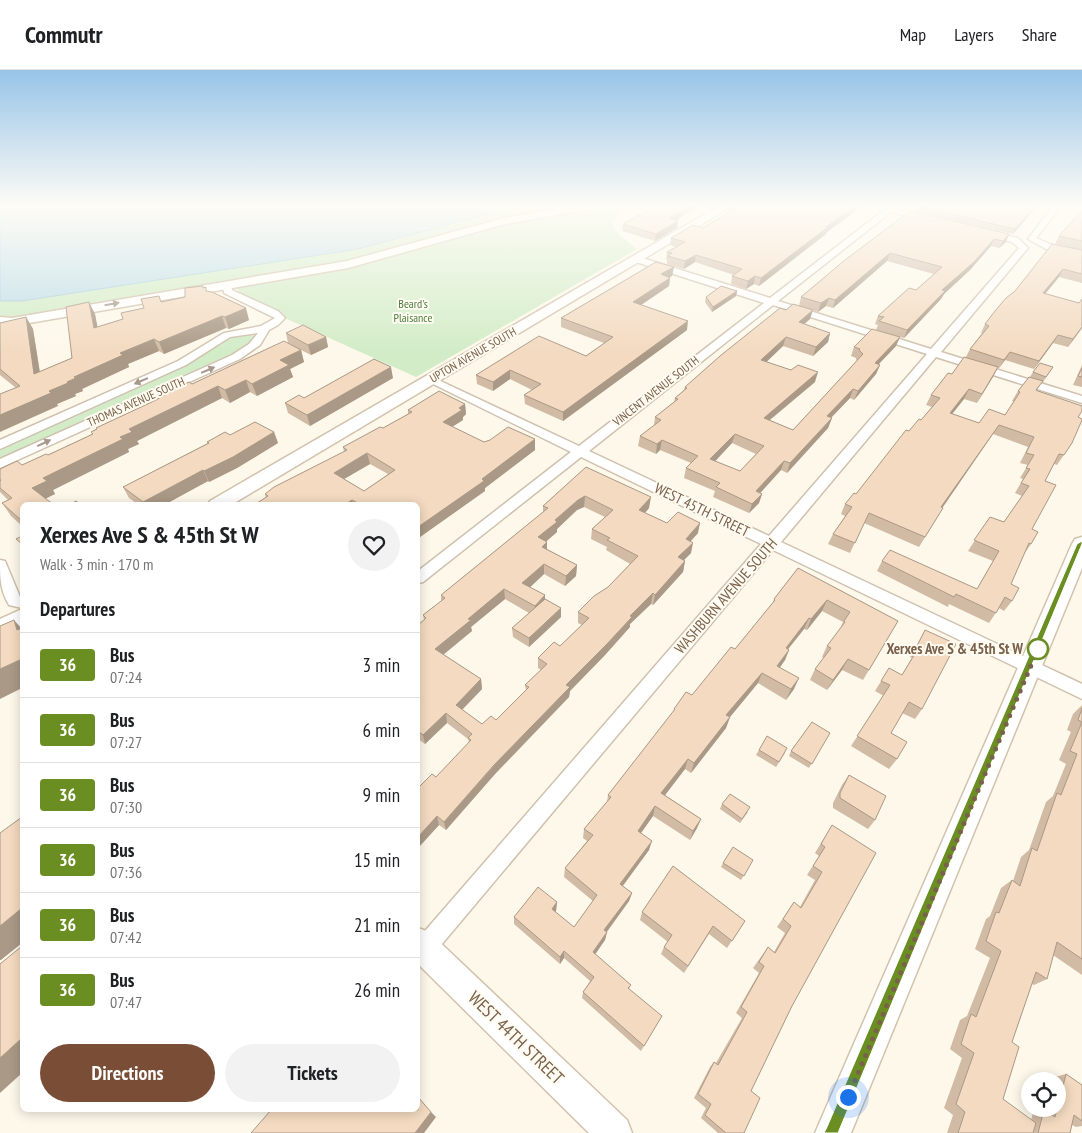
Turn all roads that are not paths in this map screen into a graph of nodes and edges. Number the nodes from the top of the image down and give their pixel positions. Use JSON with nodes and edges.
{"nodes":[{"id":1,"x":382,"y":255,"type":"edge"},
{"id":2,"x":642,"y":255,"type":"edge"},
{"id":3,"x":831,"y":255,"type":"edge"},
{"id":4,"x":1018,"y":255,"type":"edge"},
{"id":5,"x":636,"y":258,"type":"junction"},
{"id":6,"x":227,"y":285,"type":"junction"},
{"id":7,"x":771,"y":302,"type":"junction"},
{"id":8,"x":4,"y":322,"type":"edge"},
{"id":9,"x":264,"y":330,"type":"junction"},
{"id":10,"x":933,"y":353,"type":"junction"},
{"id":11,"x":430,"y":380,"type":"junction"},
{"id":12,"x":1082,"y":400,"type":"edge"},
{"id":13,"x":0,"y":445,"type":"edge"},
{"id":14,"x":579,"y":452,"type":"junction"},
{"id":15,"x":0,"y":464,"type":"edge"},
{"id":16,"x":222,"y":502,"type":"edge"},
{"id":17,"x":771,"y":544,"type":"junction"},
{"id":18,"x":1082,"y":544,"type":"edge"},
{"id":19,"x":0,"y":565,"type":"edge"},
{"id":20,"x":420,"y":576,"type":"edge"},
{"id":21,"x":20,"y":602,"type":"edge"},
{"id":22,"x":20,"y":612,"type":"edge"},
{"id":23,"x":0,"y":617,"type":"edge"},
{"id":24,"x":20,"y":618,"type":"edge"},
{"id":25,"x":0,"y":630,"type":"edge"},
{"id":26,"x":1030,"y":668,"type":"junction"},
{"id":27,"x":1082,"y":692,"type":"edge"},
{"id":28,"x":420,"y":946,"type":"edge"},
{"id":29,"x":614,"y":1133,"type":"edge"},
{"id":30,"x":833,"y":1133,"type":"edge"}],
"edges":[{"from":1,"to":6,"type":"street"},
{"from":2,"to":5,"type":"street","name":"UPTON AVENUE SOUTH"},
{"from":3,"to":7,"type":"street","name":"VINCENT AVENUE SOUTH"},
{"from":4,"to":10,"type":"street","name":"WASHBURN AVENUE SOUTH"},
{"from":5,"to":7,"type":"street"},
{"from":5,"to":11,"type":"street","name":"UPTON AVENUE SOUTH"},
{"from":8,"to":6,"type":"street","one_way":true},
{"from":6,"to":9,"type":"street","name":"THOMAS AVENUE SOUTH"},
{"from":7,"to":10,"type":"street"},
{"from":7,"to":14,"type":"street","name":"VINCENT AVENUE SOUTH"},
{"from":9,"to":13,"type":"street","name":"THOMAS AVENUE SOUTH","one_way":true},
{"from":15,"to":9,"type":"street","name":"THOMAS AVENUE SOUTH","one_way":true},
{"from":10,"to":12,"type":"street"},
{"from":10,"to":17,"type":"street","name":"WASHBURN AVENUE SOUTH"},
{"from":11,"to":14,"type":"street","name":"WEST 45TH STREET"},
{"from":11,"to":16,"type":"street","name":"UPTON AVENUE SOUTH"},
{"from":14,"to":17,"type":"street","name":"WEST 45TH STREET"},
{"from":14,"to":20,"type":"street","name":"VINCENT AVENUE SOUTH"},
{"from":17,"to":26,"type":"street","name":"WEST 45TH STREET"},
{"from":17,"to":28,"type":"street","name":"WASHBURN AVENUE SOUTH"},
{"from":18,"to":26,"type":"street"},
{"from":19,"to":21,"type":"street"},
{"from":22,"to":23,"type":"street"},
{"from":24,"to":25,"type":"street"},
{"from":26,"to":27,"type":"street","name":"WEST 45TH STREET"},
{"from":26,"to":30,"type":"street"},
{"from":28,"to":29,"type":"street","name":"WEST 44TH STREET"}]}
